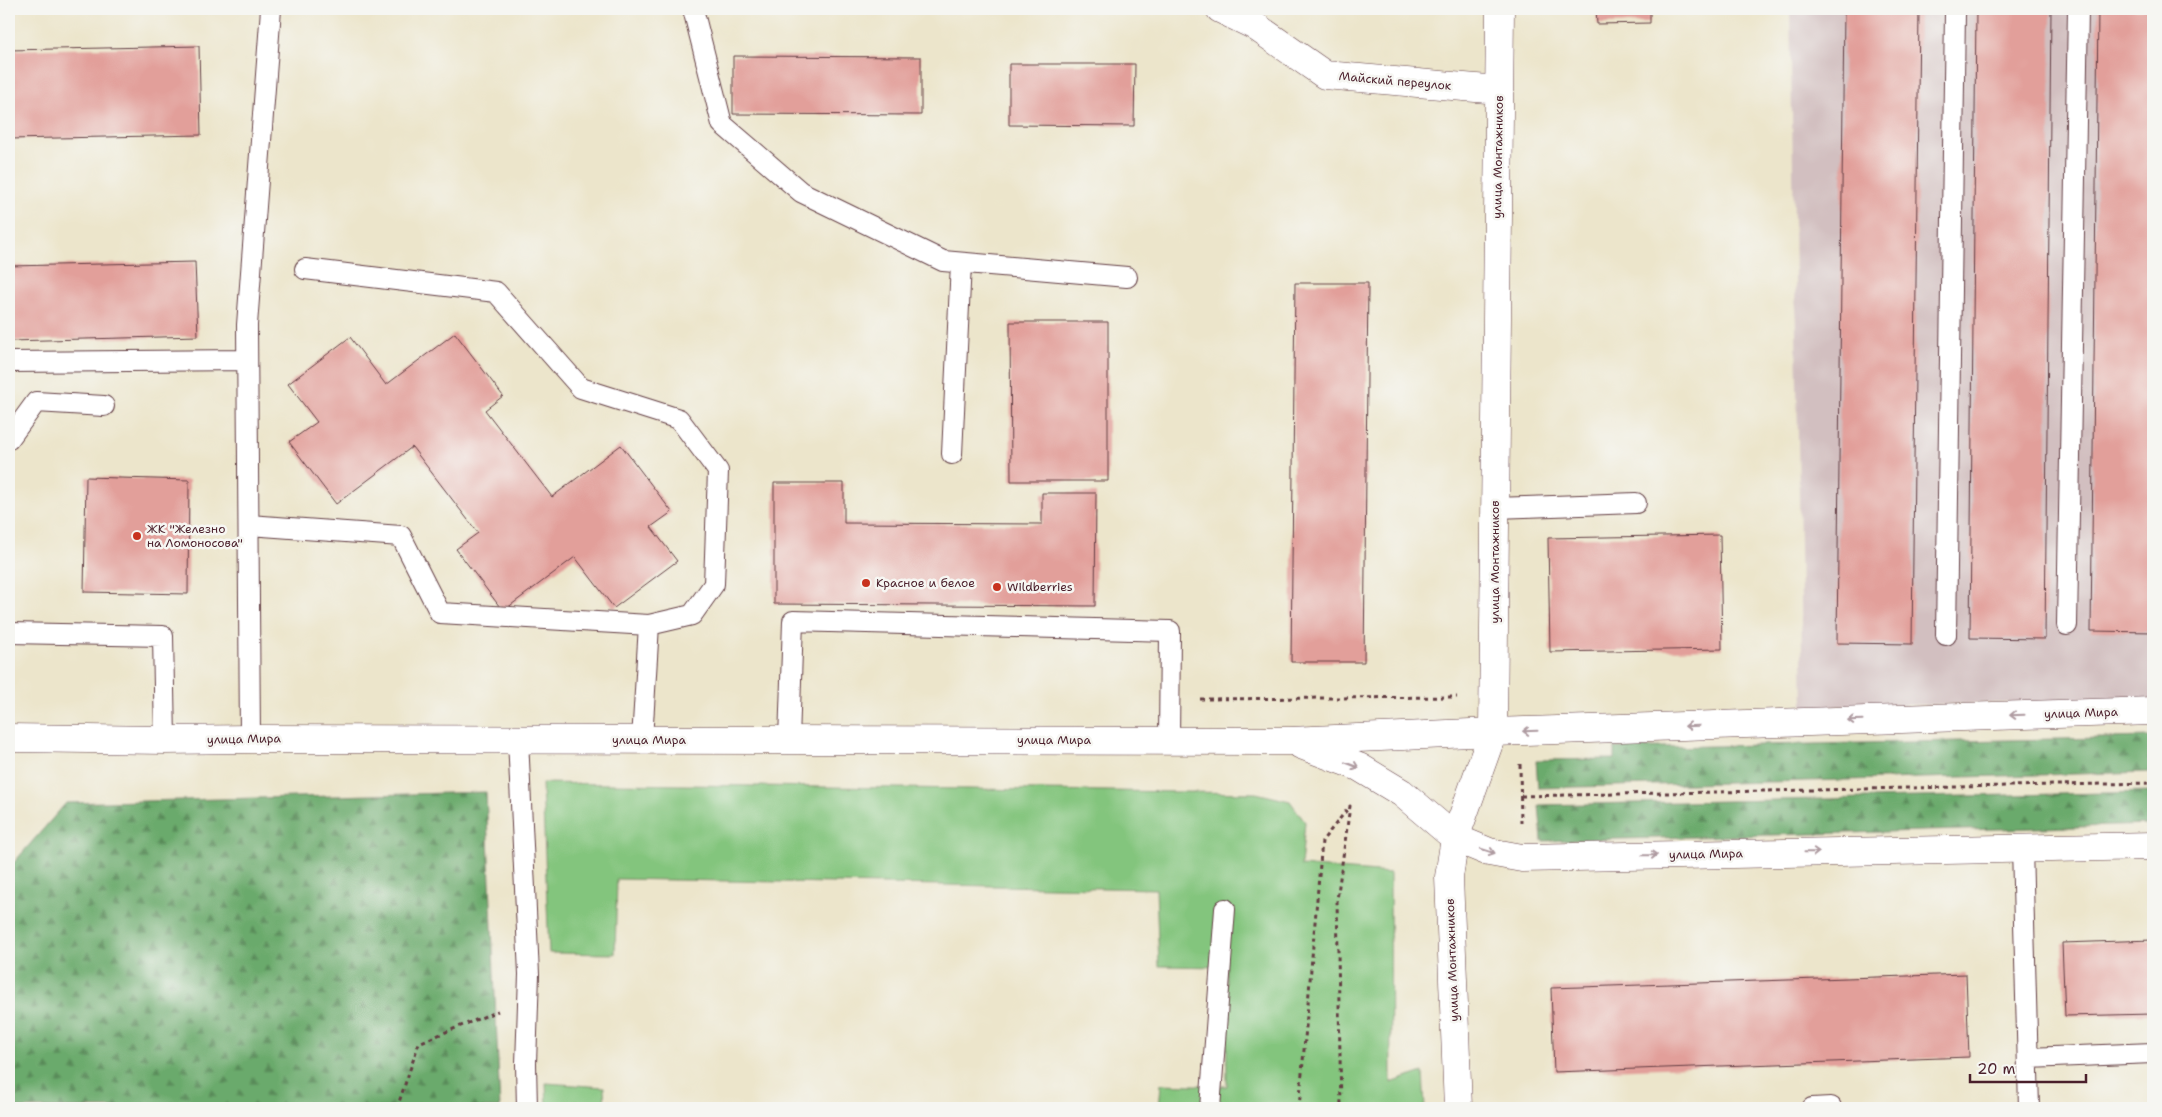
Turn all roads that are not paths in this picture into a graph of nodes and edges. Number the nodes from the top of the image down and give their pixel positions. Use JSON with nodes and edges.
{"nodes":[{"id":1,"x":271,"y":9,"type":"edge"},
{"id":2,"x":693,"y":9,"type":"edge"},
{"id":3,"x":1220,"y":9,"type":"edge"},
{"id":4,"x":1500,"y":9,"type":"edge"},
{"id":5,"x":1957,"y":9,"type":"edge"},
{"id":6,"x":2078,"y":9,"type":"edge"},
{"id":7,"x":1256,"y":17,"type":"edge"},
{"id":8,"x":1499,"y":90,"type":"junction"},
{"id":9,"x":961,"y":263,"type":"junction"},
{"id":10,"x":305,"y":269,"type":"dead end"},
{"id":11,"x":1127,"y":276,"type":"dead end"},
{"id":12,"x":247,"y":360,"type":"junction"},
{"id":13,"x":9,"y":362,"type":"edge"},
{"id":14,"x":104,"y":406,"type":"dead end"},
{"id":15,"x":9,"y":439,"type":"edge"},
{"id":16,"x":952,"y":454,"type":"dead end"},
{"id":17,"x":1636,"y":503,"type":"dead end"},
{"id":18,"x":1495,"y":508,"type":"junction"},
{"id":19,"x":249,"y":525,"type":"junction"},
{"id":20,"x":649,"y":625,"type":"junction"},
{"id":21,"x":2067,"y":625,"type":"dead end"},
{"id":22,"x":9,"y":633,"type":"edge"},
{"id":23,"x":1946,"y":635,"type":"dead end"},
{"id":24,"x":2153,"y":711,"type":"edge"},
{"id":25,"x":1493,"y":732,"type":"junction"},
{"id":26,"x":9,"y":738,"type":"edge"},
{"id":27,"x":250,"y":739,"type":"junction"},
{"id":28,"x":518,"y":739,"type":"junction"},
{"id":29,"x":165,"y":740,"type":"junction"},
{"id":30,"x":642,"y":740,"type":"junction"},
{"id":31,"x":789,"y":740,"type":"junction"},
{"id":32,"x":1170,"y":740,"type":"junction"},
{"id":33,"x":1290,"y":741,"type":"junction"},
{"id":34,"x":1455,"y":838,"type":"junction"},
{"id":35,"x":2153,"y":846,"type":"edge"},
{"id":36,"x":2022,"y":848,"type":"junction"},
{"id":37,"x":1225,"y":909,"type":"dead end"},
{"id":38,"x":2153,"y":1053,"type":"edge"},
{"id":39,"x":2028,"y":1058,"type":"junction"},
{"id":40,"x":527,"y":1108,"type":"edge"},
{"id":41,"x":1210,"y":1108,"type":"edge"},
{"id":42,"x":1458,"y":1108,"type":"edge"},
{"id":43,"x":2029,"y":1108,"type":"edge"}],
"edges":[{"from":1,"to":12,"type":"lane"},
{"from":2,"to":9,"type":"lane"},
{"from":3,"to":7,"type":"street","name":"Майский переулок"},
{"from":4,"to":8,"type":"street","name":"улица Монтажников"},
{"from":5,"to":23,"type":"lane"},
{"from":6,"to":21,"type":"lane"},
{"from":7,"to":8,"type":"street","name":"Майский переулок"},
{"from":8,"to":18,"type":"street","name":"улица Монтажников"},
{"from":9,"to":11,"type":"lane"},
{"from":9,"to":16,"type":"lane"},
{"from":10,"to":20,"type":"lane"},
{"from":12,"to":13,"type":"lane"},
{"from":12,"to":19,"type":"lane"},
{"from":14,"to":15,"type":"lane"},
{"from":17,"to":18,"type":"lane"},
{"from":18,"to":25,"type":"street","name":"улица Монтажников"},
{"from":19,"to":20,"type":"lane"},
{"from":19,"to":27,"type":"lane"},
{"from":20,"to":30,"type":"lane"},
{"from":22,"to":29,"type":"lane"},
{"from":24,"to":25,"type":"street","name":"улица Мира","one_way":true},
{"from":25,"to":33,"type":"street","name":"улица Мира"},
{"from":25,"to":34,"type":"street","name":"улица Монтажников"},
{"from":26,"to":29,"type":"street","name":"улица Мира"},
{"from":27,"to":28,"type":"street","name":"улица Мира"},
{"from":27,"to":29,"type":"street","name":"улица Мира"},
{"from":28,"to":30,"type":"street","name":"улица Мира"},
{"from":28,"to":40,"type":"lane"},
{"from":30,"to":31,"type":"street","name":"улица Мира"},
{"from":31,"to":32,"type":"street","name":"улица Мира"},
{"from":31,"to":32,"type":"lane"},
{"from":32,"to":33,"type":"street","name":"улица Мира"},
{"from":33,"to":34,"type":"street","name":"улица Мира","one_way":true},
{"from":34,"to":36,"type":"street","name":"улица Мира","one_way":true},
{"from":34,"to":42,"type":"street","name":"улица Монтажников"},
{"from":35,"to":36,"type":"street","name":"улица Мира"},
{"from":36,"to":39,"type":"lane"},
{"from":37,"to":41,"type":"lane"},
{"from":38,"to":39,"type":"lane"},
{"from":39,"to":43,"type":"lane"}]}
